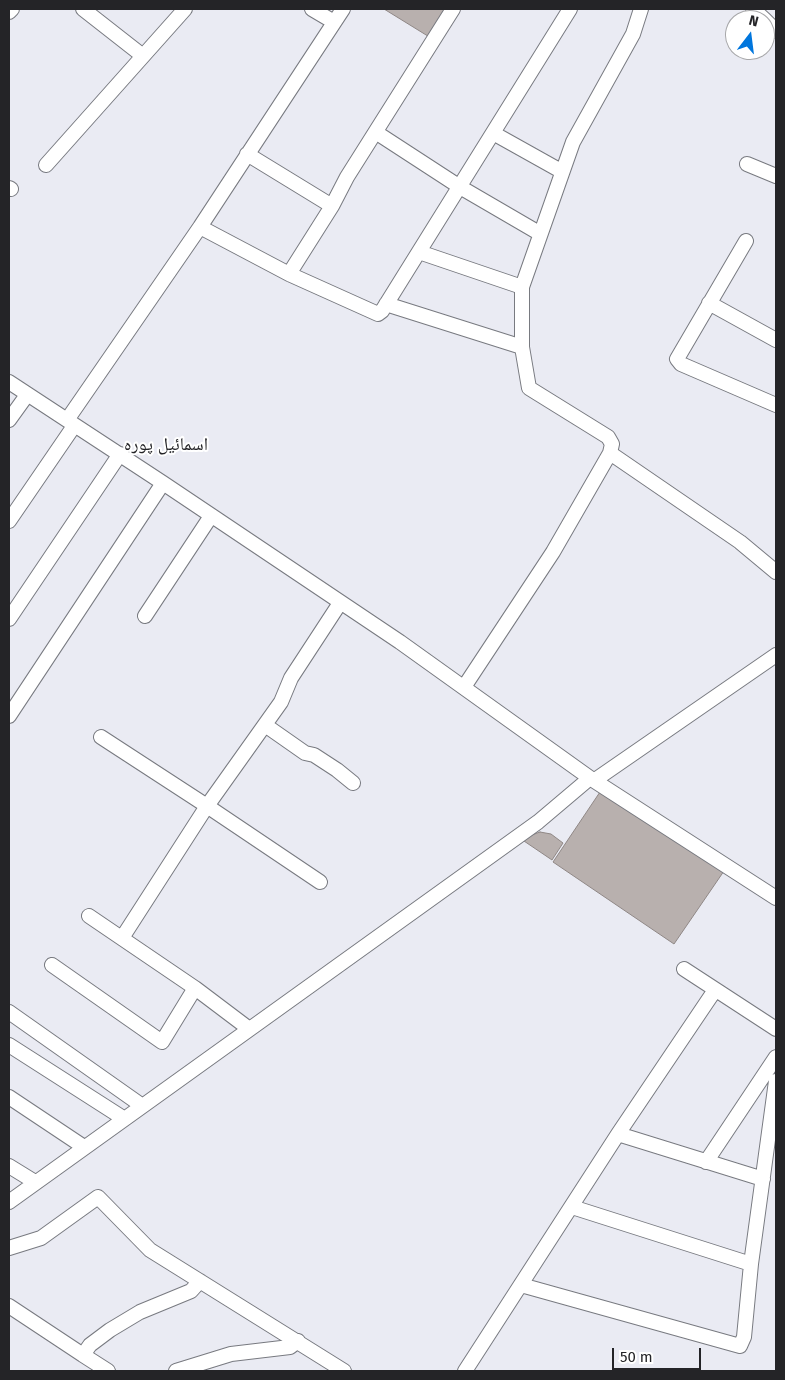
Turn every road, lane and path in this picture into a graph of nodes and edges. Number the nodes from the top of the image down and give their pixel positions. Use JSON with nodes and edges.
{"nodes":[{"id":1,"x":12,"y":9,"type":"edge"},
{"id":2,"x":83,"y":9,"type":"edge"},
{"id":3,"x":185,"y":9,"type":"edge"},
{"id":4,"x":312,"y":9,"type":"edge"},
{"id":5,"x":343,"y":9,"type":"edge"},
{"id":6,"x":453,"y":9,"type":"edge"},
{"id":7,"x":570,"y":9,"type":"edge"},
{"id":8,"x":642,"y":9,"type":"edge"},
{"id":9,"x":9,"y":12,"type":"edge"},
{"id":10,"x":334,"y":22,"type":"junction"},
{"id":11,"x":143,"y":56,"type":"junction"},
{"id":12,"x":377,"y":132,"type":"junction"},
{"id":13,"x":494,"y":133,"type":"junction"},
{"id":14,"x":247,"y":154,"type":"junction"},
{"id":15,"x":747,"y":164,"type":"dead end"},
{"id":16,"x":46,"y":165,"type":"dead end"},
{"id":17,"x":562,"y":171,"type":"junction"},
{"id":18,"x":776,"y":176,"type":"edge"},
{"id":19,"x":460,"y":187,"type":"junction"},
{"id":20,"x":332,"y":206,"type":"junction"},
{"id":21,"x":200,"y":227,"type":"junction"},
{"id":22,"x":539,"y":233,"type":"junction"},
{"id":23,"x":746,"y":241,"type":"dead end"},
{"id":24,"x":418,"y":252,"type":"junction"},
{"id":25,"x":289,"y":274,"type":"junction"},
{"id":26,"x":522,"y":287,"type":"junction"},
{"id":27,"x":709,"y":303,"type":"junction"},
{"id":28,"x":386,"y":304,"type":"junction"},
{"id":29,"x":776,"y":340,"type":"edge"},
{"id":30,"x":522,"y":347,"type":"junction"},
{"id":31,"x":9,"y":382,"type":"edge"},
{"id":32,"x":28,"y":394,"type":"junction"},
{"id":33,"x":776,"y":405,"type":"edge"},
{"id":34,"x":9,"y":420,"type":"edge"},
{"id":35,"x":70,"y":423,"type":"junction"},
{"id":36,"x":610,"y":453,"type":"junction"},
{"id":37,"x":120,"y":454,"type":"junction"},
{"id":38,"x":163,"y":482,"type":"junction"},
{"id":39,"x":211,"y":516,"type":"junction"},
{"id":40,"x":9,"y":521,"type":"edge"},
{"id":41,"x":776,"y":572,"type":"edge"},
{"id":42,"x":340,"y":603,"type":"junction"},
{"id":43,"x":145,"y":616,"type":"dead end"},
{"id":44,"x":9,"y":619,"type":"edge"},
{"id":45,"x":776,"y":655,"type":"edge"},
{"id":46,"x":464,"y":687,"type":"junction"},
{"id":47,"x":9,"y":716,"type":"edge"},
{"id":48,"x":265,"y":725,"type":"junction"},
{"id":49,"x":101,"y":737,"type":"dead end"},
{"id":50,"x":592,"y":779,"type":"junction"},
{"id":51,"x":353,"y":783,"type":"dead end"},
{"id":52,"x":208,"y":806,"type":"junction"},
{"id":53,"x":320,"y":882,"type":"dead end"},
{"id":54,"x":776,"y":898,"type":"edge"},
{"id":55,"x":89,"y":916,"type":"dead end"},
{"id":56,"x":122,"y":938,"type":"junction"},
{"id":57,"x":52,"y":965,"type":"dead end"},
{"id":58,"x":684,"y":969,"type":"dead end"},
{"id":59,"x":195,"y":988,"type":"junction"},
{"id":60,"x":716,"y":990,"type":"junction"},
{"id":61,"x":9,"y":1012,"type":"edge"},
{"id":62,"x":248,"y":1028,"type":"junction"},
{"id":63,"x":776,"y":1029,"type":"edge"},
{"id":64,"x":9,"y":1044,"type":"edge"},
{"id":65,"x":776,"y":1057,"type":"edge"},
{"id":66,"x":776,"y":1081,"type":"edge"},
{"id":67,"x":9,"y":1097,"type":"edge"},
{"id":68,"x":141,"y":1105,"type":"junction"},
{"id":69,"x":123,"y":1118,"type":"junction"},
{"id":70,"x":773,"y":1123,"type":"edge"},
{"id":71,"x":618,"y":1134,"type":"junction"},
{"id":72,"x":84,"y":1147,"type":"junction"},
{"id":73,"x":706,"y":1162,"type":"junction"},
{"id":74,"x":9,"y":1166,"type":"edge"},
{"id":75,"x":763,"y":1179,"type":"junction"},
{"id":76,"x":35,"y":1182,"type":"junction"},
{"id":77,"x":9,"y":1202,"type":"edge"},
{"id":78,"x":572,"y":1207,"type":"junction"},
{"id":79,"x":9,"y":1248,"type":"edge"},
{"id":80,"x":751,"y":1264,"type":"junction"},
{"id":81,"x":200,"y":1281,"type":"junction"},
{"id":82,"x":521,"y":1285,"type":"junction"},
{"id":83,"x":9,"y":1306,"type":"edge"},
{"id":84,"x":298,"y":1341,"type":"junction"},
{"id":85,"x":83,"y":1356,"type":"junction"},
{"id":86,"x":108,"y":1371,"type":"edge"},
{"id":87,"x":176,"y":1371,"type":"edge"},
{"id":88,"x":344,"y":1371,"type":"edge"},
{"id":89,"x":465,"y":1371,"type":"edge"}],
"edges":[{"from":1,"to":9,"type":"street"},
{"from":2,"to":11,"type":"street"},
{"from":3,"to":11,"type":"street"},
{"from":4,"to":10,"type":"street"},
{"from":5,"to":10,"type":"street"},
{"from":6,"to":12,"type":"street"},
{"from":7,"to":13,"type":"street"},
{"from":8,"to":17,"type":"street"},
{"from":10,"to":14,"type":"street"},
{"from":11,"to":16,"type":"street"},
{"from":12,"to":19,"type":"street"},
{"from":12,"to":20,"type":"street"},
{"from":13,"to":17,"type":"street"},
{"from":13,"to":19,"type":"street"},
{"from":14,"to":20,"type":"street"},
{"from":14,"to":21,"type":"street"},
{"from":15,"to":18,"type":"street"},
{"from":17,"to":22,"type":"street"},
{"from":19,"to":22,"type":"street"},
{"from":19,"to":24,"type":"street"},
{"from":20,"to":25,"type":"street"},
{"from":21,"to":25,"type":"street"},
{"from":21,"to":35,"type":"street"},
{"from":22,"to":26,"type":"street"},
{"from":23,"to":27,"type":"street"},
{"from":24,"to":26,"type":"street"},
{"from":24,"to":28,"type":"street"},
{"from":25,"to":28,"type":"street"},
{"from":26,"to":30,"type":"street"},
{"from":27,"to":29,"type":"street"},
{"from":27,"to":33,"type":"street"},
{"from":28,"to":30,"type":"street"},
{"from":30,"to":36,"type":"street"},
{"from":31,"to":32,"type":"street"},
{"from":32,"to":34,"type":"street"},
{"from":32,"to":35,"type":"street"},
{"from":35,"to":37,"type":"street"},
{"from":35,"to":40,"type":"street"},
{"from":36,"to":41,"type":"street"},
{"from":36,"to":46,"type":"street"},
{"from":37,"to":38,"type":"street"},
{"from":37,"to":44,"type":"street"},
{"from":38,"to":39,"type":"street"},
{"from":38,"to":47,"type":"street"},
{"from":39,"to":42,"type":"street"},
{"from":39,"to":43,"type":"street"},
{"from":42,"to":46,"type":"street"},
{"from":42,"to":48,"type":"street"},
{"from":45,"to":50,"type":"street"},
{"from":46,"to":50,"type":"street"},
{"from":48,"to":51,"type":"street"},
{"from":48,"to":52,"type":"street"},
{"from":49,"to":52,"type":"street"},
{"from":50,"to":54,"type":"street"},
{"from":50,"to":62,"type":"street"},
{"from":52,"to":53,"type":"street"},
{"from":52,"to":56,"type":"street"},
{"from":55,"to":56,"type":"street"},
{"from":56,"to":59,"type":"street"},
{"from":57,"to":59,"type":"street"},
{"from":58,"to":60,"type":"street"},
{"from":59,"to":62,"type":"street"},
{"from":60,"to":63,"type":"street"},
{"from":60,"to":71,"type":"street"},
{"from":61,"to":68,"type":"street"},
{"from":62,"to":68,"type":"street"},
{"from":64,"to":69,"type":"street"},
{"from":65,"to":73,"type":"street"},
{"from":66,"to":70,"type":"street"},
{"from":67,"to":72,"type":"street"},
{"from":68,"to":69,"type":"street"},
{"from":69,"to":72,"type":"street"},
{"from":70,"to":75,"type":"street"},
{"from":71,"to":73,"type":"street"},
{"from":71,"to":78,"type":"street"},
{"from":72,"to":76,"type":"street"},
{"from":73,"to":75,"type":"street"},
{"from":74,"to":76,"type":"street"},
{"from":75,"to":80,"type":"street"},
{"from":76,"to":77,"type":"street"},
{"from":78,"to":80,"type":"street"},
{"from":78,"to":82,"type":"street"},
{"from":79,"to":81,"type":"street"},
{"from":80,"to":82,"type":"street"},
{"from":81,"to":84,"type":"street"},
{"from":81,"to":85,"type":"street"},
{"from":82,"to":89,"type":"street"},
{"from":83,"to":85,"type":"street"},
{"from":84,"to":87,"type":"street"},
{"from":84,"to":88,"type":"street"},
{"from":85,"to":86,"type":"street"}]}
